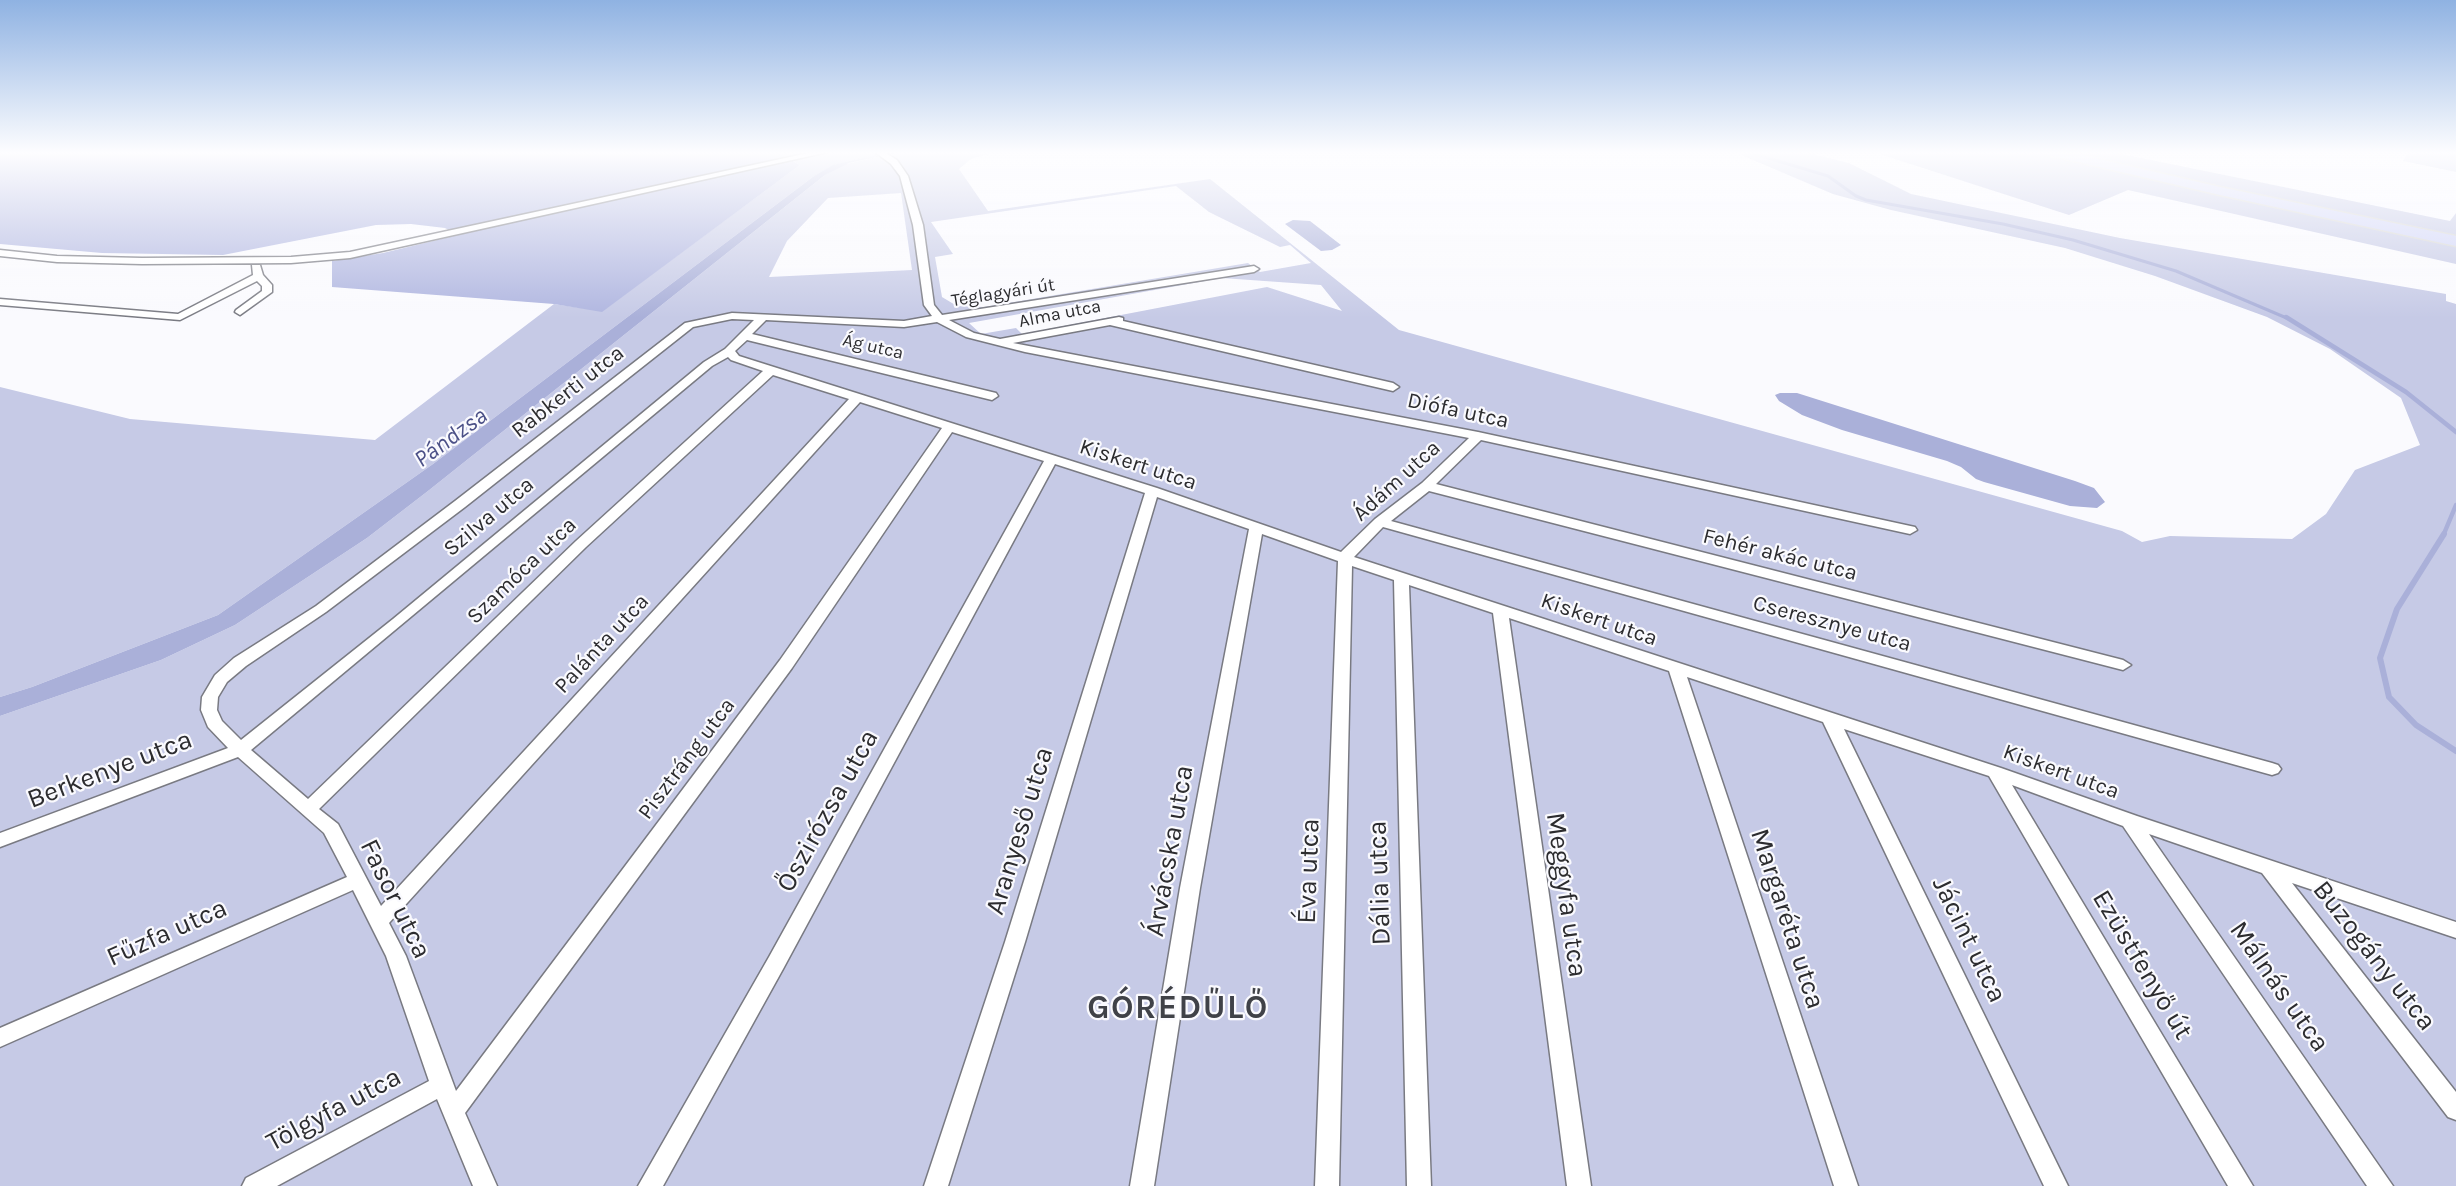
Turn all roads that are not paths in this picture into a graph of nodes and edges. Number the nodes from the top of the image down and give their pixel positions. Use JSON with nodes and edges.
{"nodes":[{"id":1,"x":572,"y":207,"type":"edge"},
{"id":2,"x":913,"y":207,"type":"edge"},
{"id":3,"x":2297,"y":207,"type":"edge"},
{"id":4,"x":2329,"y":207,"type":"edge"},
{"id":5,"x":2456,"y":235,"type":"edge"},
{"id":6,"x":2456,"y":241,"type":"edge"},
{"id":7,"x":0,"y":254,"type":"edge"},
{"id":8,"x":255,"y":261,"type":"junction"},
{"id":9,"x":1254,"y":269,"type":"dead end"},
{"id":10,"x":258,"y":276,"type":"junction"},
{"id":11,"x":0,"y":302,"type":"edge"},
{"id":12,"x":240,"y":312,"type":"dead end"},
{"id":13,"x":764,"y":316,"type":"junction"},
{"id":14,"x":1130,"y":318,"type":"dead end"},
{"id":15,"x":939,"y":319,"type":"junction"},
{"id":16,"x":1112,"y":322,"type":"junction"},
{"id":17,"x":745,"y":336,"type":"junction"},
{"id":18,"x":996,"y":343,"type":"junction"},
{"id":19,"x":729,"y":351,"type":"junction"},
{"id":20,"x":771,"y":370,"type":"junction"},
{"id":21,"x":1393,"y":387,"type":"dead end"},
{"id":22,"x":992,"y":396,"type":"dead end"},
{"id":23,"x":858,"y":397,"type":"junction"},
{"id":24,"x":949,"y":427,"type":"junction"},
{"id":25,"x":1478,"y":436,"type":"junction"},
{"id":26,"x":1050,"y":460,"type":"junction"},
{"id":27,"x":1427,"y":486,"type":"junction"},
{"id":28,"x":1152,"y":491,"type":"junction"},
{"id":29,"x":1380,"y":522,"type":"junction"},
{"id":30,"x":1256,"y":527,"type":"junction"},
{"id":31,"x":1910,"y":530,"type":"dead end"},
{"id":32,"x":1345,"y":557,"type":"junction"},
{"id":33,"x":1401,"y":578,"type":"junction"},
{"id":34,"x":1500,"y":610,"type":"junction"},
{"id":35,"x":2123,"y":665,"type":"dead end"},
{"id":36,"x":1677,"y":670,"type":"junction"},
{"id":37,"x":221,"y":679,"type":"joint"},
{"id":38,"x":1830,"y":718,"type":"junction"},
{"id":39,"x":240,"y":750,"type":"junction"},
{"id":40,"x":2272,"y":769,"type":"dead end"},
{"id":41,"x":1995,"y":772,"type":"junction"},
{"id":42,"x":308,"y":808,"type":"junction"},
{"id":43,"x":2130,"y":821,"type":"junction"},
{"id":44,"x":0,"y":840,"type":"edge"},
{"id":45,"x":2268,"y":866,"type":"junction"},
{"id":46,"x":358,"y":880,"type":"junction"},
{"id":47,"x":379,"y":921,"type":"junction"},
{"id":48,"x":2456,"y":930,"type":"edge"},
{"id":49,"x":0,"y":1038,"type":"edge"},
{"id":50,"x":442,"y":1085,"type":"junction"},
{"id":51,"x":2456,"y":1110,"type":"edge"},
{"id":52,"x":453,"y":1112,"type":"junction"},
{"id":53,"x":254,"y":1186,"type":"edge"},
{"id":54,"x":485,"y":1186,"type":"edge"},
{"id":55,"x":650,"y":1186,"type":"edge"},
{"id":56,"x":936,"y":1186,"type":"edge"},
{"id":57,"x":1143,"y":1186,"type":"edge"},
{"id":58,"x":1327,"y":1186,"type":"edge"},
{"id":59,"x":1419,"y":1186,"type":"edge"},
{"id":60,"x":1580,"y":1186,"type":"edge"},
{"id":61,"x":1846,"y":1186,"type":"edge"},
{"id":62,"x":2056,"y":1186,"type":"edge"},
{"id":63,"x":2241,"y":1186,"type":"edge"},
{"id":64,"x":2381,"y":1186,"type":"edge"}],
"edges":[{"from":1,"to":8,"type":"street"},
{"from":2,"to":15,"type":"street","name":"Téglagyári út"},
{"from":3,"to":6,"type":"main road"},
{"from":4,"to":5,"type":"main road"},
{"from":7,"to":8,"type":"street"},
{"from":8,"to":10,"type":"street"},
{"from":9,"to":15,"type":"street","name":"Téglagyári út"},
{"from":10,"to":11,"type":"street"},
{"from":10,"to":12,"type":"street"},
{"from":13,"to":15,"type":"street","name":"Rabkerti utca"},
{"from":13,"to":17,"type":"street","name":"Szilva utca"},
{"from":13,"to":37,"type":"street","name":"Rabkerti utca"},
{"from":14,"to":16,"type":"street","name":"Alma utca"},
{"from":15,"to":18,"type":"street"},
{"from":16,"to":18,"type":"street","name":"Alma utca"},
{"from":16,"to":21,"type":"street"},
{"from":17,"to":19,"type":"street","name":"Szilva utca"},
{"from":17,"to":22,"type":"street","name":"Ág utca"},
{"from":18,"to":25,"type":"street","name":"Diófa utca"},
{"from":19,"to":20,"type":"street","name":"Kiskert utca"},
{"from":19,"to":39,"type":"street","name":"Szilva utca"},
{"from":20,"to":23,"type":"street","name":"Kiskert utca"},
{"from":20,"to":42,"type":"street","name":"Szamóca utca"},
{"from":23,"to":24,"type":"street","name":"Kiskert utca"},
{"from":23,"to":47,"type":"street","name":"Palánta utca"},
{"from":24,"to":26,"type":"street","name":"Kiskert utca"},
{"from":24,"to":52,"type":"street","name":"Pisztráng utca"},
{"from":25,"to":27,"type":"street","name":"Ádám utca"},
{"from":25,"to":31,"type":"street","name":"Diófa utca"},
{"from":26,"to":28,"type":"street","name":"Kiskert utca"},
{"from":26,"to":55,"type":"street","name":"Őszirózsa utca"},
{"from":27,"to":29,"type":"street","name":"Ádám utca"},
{"from":27,"to":35,"type":"street","name":"Fehér akác utca"},
{"from":28,"to":30,"type":"street","name":"Kiskert utca"},
{"from":28,"to":56,"type":"street","name":"Aranyeső utca"},
{"from":29,"to":32,"type":"street","name":"Ádám utca"},
{"from":29,"to":40,"type":"street","name":"Cseresznye utca"},
{"from":30,"to":32,"type":"street","name":"Kiskert utca"},
{"from":30,"to":57,"type":"street","name":"Árvácska utca"},
{"from":32,"to":33,"type":"street","name":"Kiskert utca"},
{"from":32,"to":58,"type":"street","name":"Éva utca"},
{"from":33,"to":34,"type":"street","name":"Kiskert utca"},
{"from":33,"to":59,"type":"street","name":"Dália utca"},
{"from":34,"to":36,"type":"street","name":"Kiskert utca"},
{"from":34,"to":60,"type":"street","name":"Meggyfa utca"},
{"from":36,"to":38,"type":"street","name":"Kiskert utca"},
{"from":36,"to":61,"type":"street","name":"Margaréta utca"},
{"from":37,"to":39,"type":"street","name":"Fasor utca"},
{"from":38,"to":41,"type":"street","name":"Kiskert utca"},
{"from":38,"to":62,"type":"street","name":"Jácint utca"},
{"from":39,"to":42,"type":"street","name":"Fasor utca"},
{"from":39,"to":44,"type":"street","name":"Berkenye utca"},
{"from":41,"to":43,"type":"street","name":"Kiskert utca"},
{"from":41,"to":63,"type":"street","name":"Ezüstfenyő út"},
{"from":42,"to":46,"type":"street","name":"Fasor utca"},
{"from":43,"to":45,"type":"street","name":"Kiskert utca"},
{"from":43,"to":64,"type":"street","name":"Málnás utca"},
{"from":45,"to":48,"type":"street","name":"Kiskert utca"},
{"from":45,"to":51,"type":"street","name":"Buzogány utca"},
{"from":46,"to":47,"type":"street","name":"Fasor utca"},
{"from":46,"to":49,"type":"street","name":"Fűzfa utca"},
{"from":47,"to":50,"type":"street","name":"Fasor utca"},
{"from":50,"to":52,"type":"street","name":"Fasor utca"},
{"from":50,"to":53,"type":"street","name":"Tölgyfa utca"},
{"from":52,"to":54,"type":"street","name":"Fasor utca"}]}
